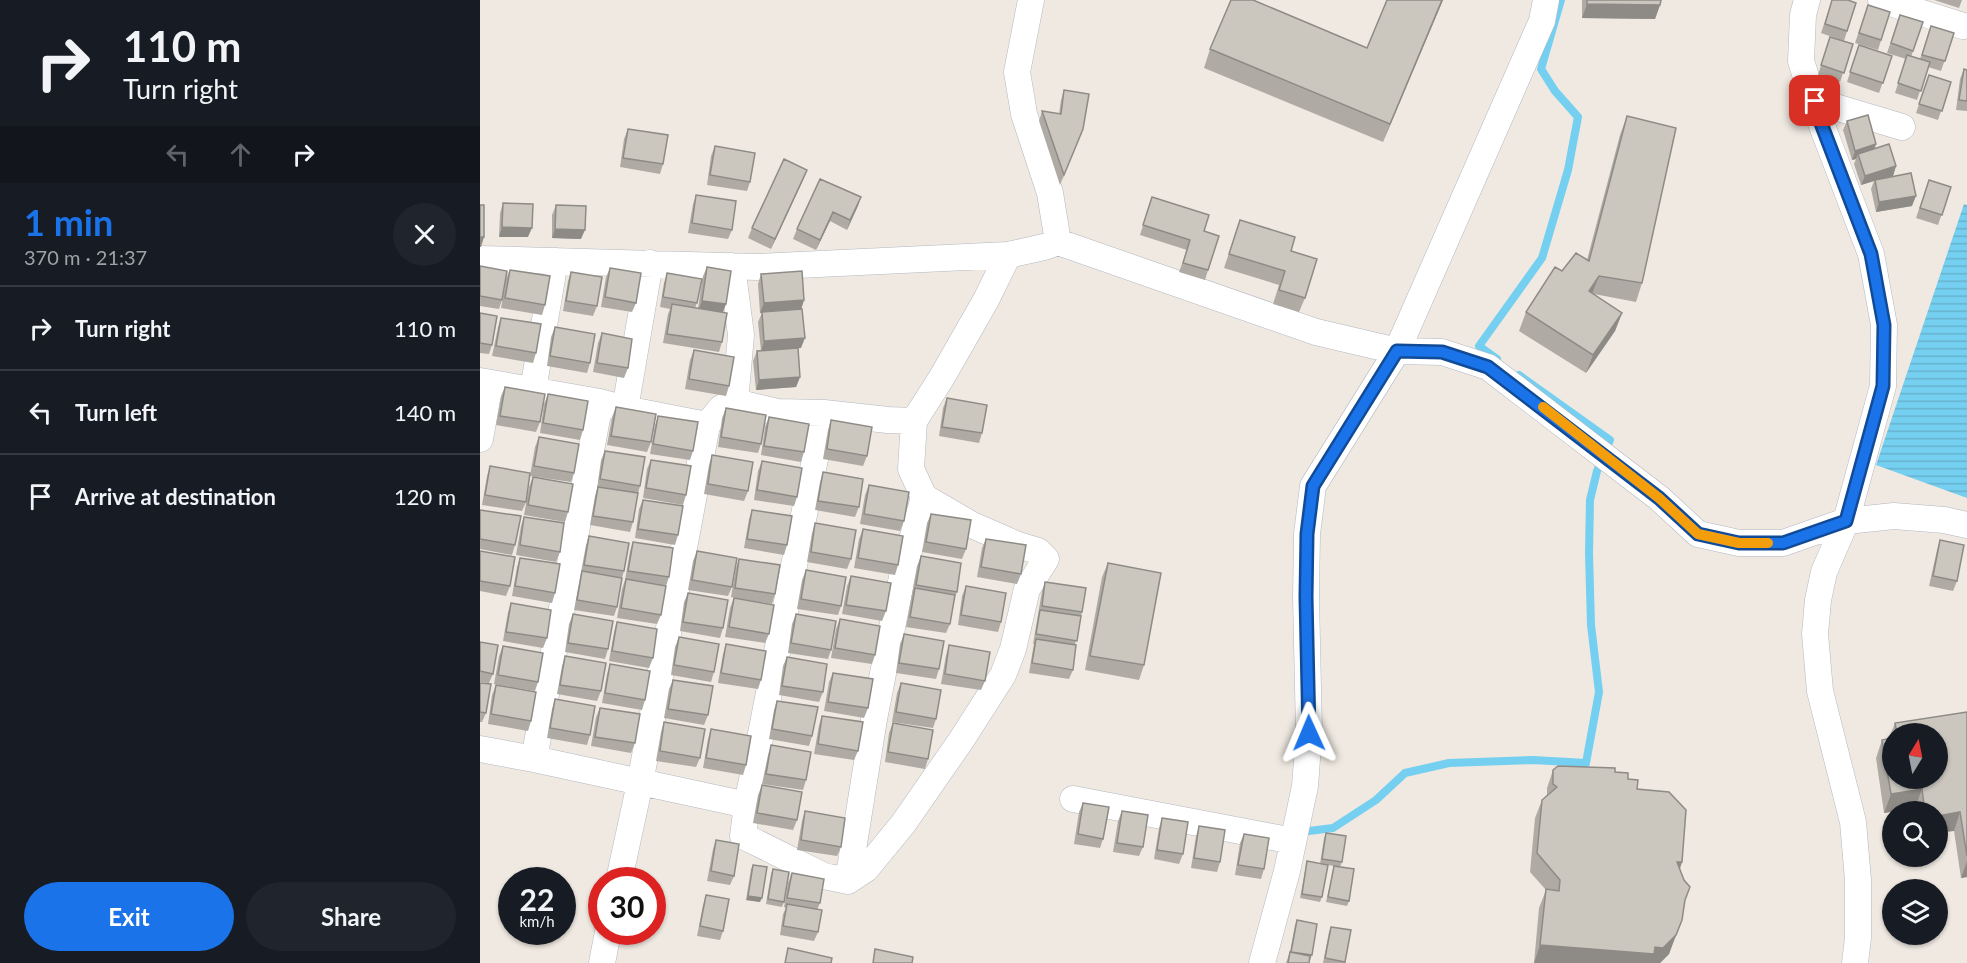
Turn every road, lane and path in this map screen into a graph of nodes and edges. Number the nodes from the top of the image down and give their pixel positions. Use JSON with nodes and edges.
{"nodes":[{"id":1,"x":1031,"y":0,"type":"edge"},
{"id":2,"x":1546,"y":0,"type":"edge"},
{"id":3,"x":1807,"y":0,"type":"edge"},
{"id":4,"x":1881,"y":0,"type":"edge"},
{"id":5,"x":1963,"y":26,"type":"dead end"},
{"id":6,"x":1815,"y":101,"type":"junction"},
{"id":7,"x":1902,"y":127,"type":"dead end"},
{"id":8,"x":1058,"y":242,"type":"junction"},
{"id":9,"x":1008,"y":255,"type":"junction"},
{"id":10,"x":480,"y":259,"type":"edge"},
{"id":11,"x":555,"y":261,"type":"junction"},
{"id":12,"x":650,"y":263,"type":"junction"},
{"id":13,"x":732,"y":266,"type":"junction"},
{"id":14,"x":1397,"y":351,"type":"junction"},
{"id":15,"x":485,"y":382,"type":"edge"},
{"id":16,"x":534,"y":390,"type":"junction"},
{"id":17,"x":600,"y":402,"type":"junction"},
{"id":18,"x":735,"y":402,"type":"junction"},
{"id":19,"x":625,"y":409,"type":"junction"},
{"id":20,"x":825,"y":413,"type":"junction"},
{"id":21,"x":914,"y":421,"type":"junction"},
{"id":22,"x":707,"y":424,"type":"junction"},
{"id":23,"x":480,"y":439,"type":"edge"},
{"id":24,"x":924,"y":497,"type":"junction"},
{"id":25,"x":1846,"y":521,"type":"junction"},
{"id":26,"x":1967,"y":525,"type":"edge"},
{"id":27,"x":480,"y":749,"type":"edge"},
{"id":28,"x":534,"y":759,"type":"junction"},
{"id":29,"x":640,"y":783,"type":"junction"},
{"id":30,"x":1073,"y":799,"type":"dead end"},
{"id":31,"x":747,"y":805,"type":"junction"},
{"id":32,"x":1293,"y":841,"type":"junction"},
{"id":33,"x":623,"y":867,"type":"edge"},
{"id":34,"x":848,"y":881,"type":"junction"},
{"id":35,"x":605,"y":945,"type":"edge"},
{"id":36,"x":602,"y":963,"type":"edge"},
{"id":37,"x":1262,"y":963,"type":"edge"},
{"id":38,"x":1855,"y":963,"type":"edge"}],
"edges":[{"from":1,"to":8,"type":"street"},
{"from":2,"to":14,"type":"street"},
{"from":3,"to":6,"type":"street"},
{"from":4,"to":5,"type":"street"},
{"from":6,"to":7,"type":"street"},
{"from":6,"to":25,"type":"street"},
{"from":8,"to":9,"type":"street"},
{"from":8,"to":14,"type":"street"},
{"from":9,"to":13,"type":"street"},
{"from":9,"to":21,"type":"street"},
{"from":10,"to":11,"type":"street"},
{"from":11,"to":12,"type":"street"},
{"from":11,"to":16,"type":"street"},
{"from":12,"to":13,"type":"street"},
{"from":12,"to":19,"type":"street"},
{"from":13,"to":18,"type":"street"},
{"from":14,"to":25,"type":"street"},
{"from":14,"to":32,"type":"street"},
{"from":15,"to":16,"type":"street"},
{"from":15,"to":23,"type":"street"},
{"from":16,"to":17,"type":"street"},
{"from":17,"to":19,"type":"street"},
{"from":17,"to":28,"type":"street"},
{"from":18,"to":20,"type":"street"},
{"from":18,"to":22,"type":"street"},
{"from":19,"to":22,"type":"street"},
{"from":20,"to":21,"type":"street"},
{"from":20,"to":31,"type":"street"},
{"from":21,"to":24,"type":"street"},
{"from":22,"to":29,"type":"street"},
{"from":24,"to":34,"type":"street"},
{"from":24,"to":34,"type":"street"},
{"from":25,"to":26,"type":"street"},
{"from":25,"to":38,"type":"street"},
{"from":27,"to":28,"type":"street"},
{"from":28,"to":29,"type":"street"},
{"from":29,"to":31,"type":"street"},
{"from":29,"to":33,"type":"street"},
{"from":30,"to":32,"type":"street"},
{"from":31,"to":34,"type":"street"},
{"from":32,"to":37,"type":"street"},
{"from":35,"to":36,"type":"street"}]}
